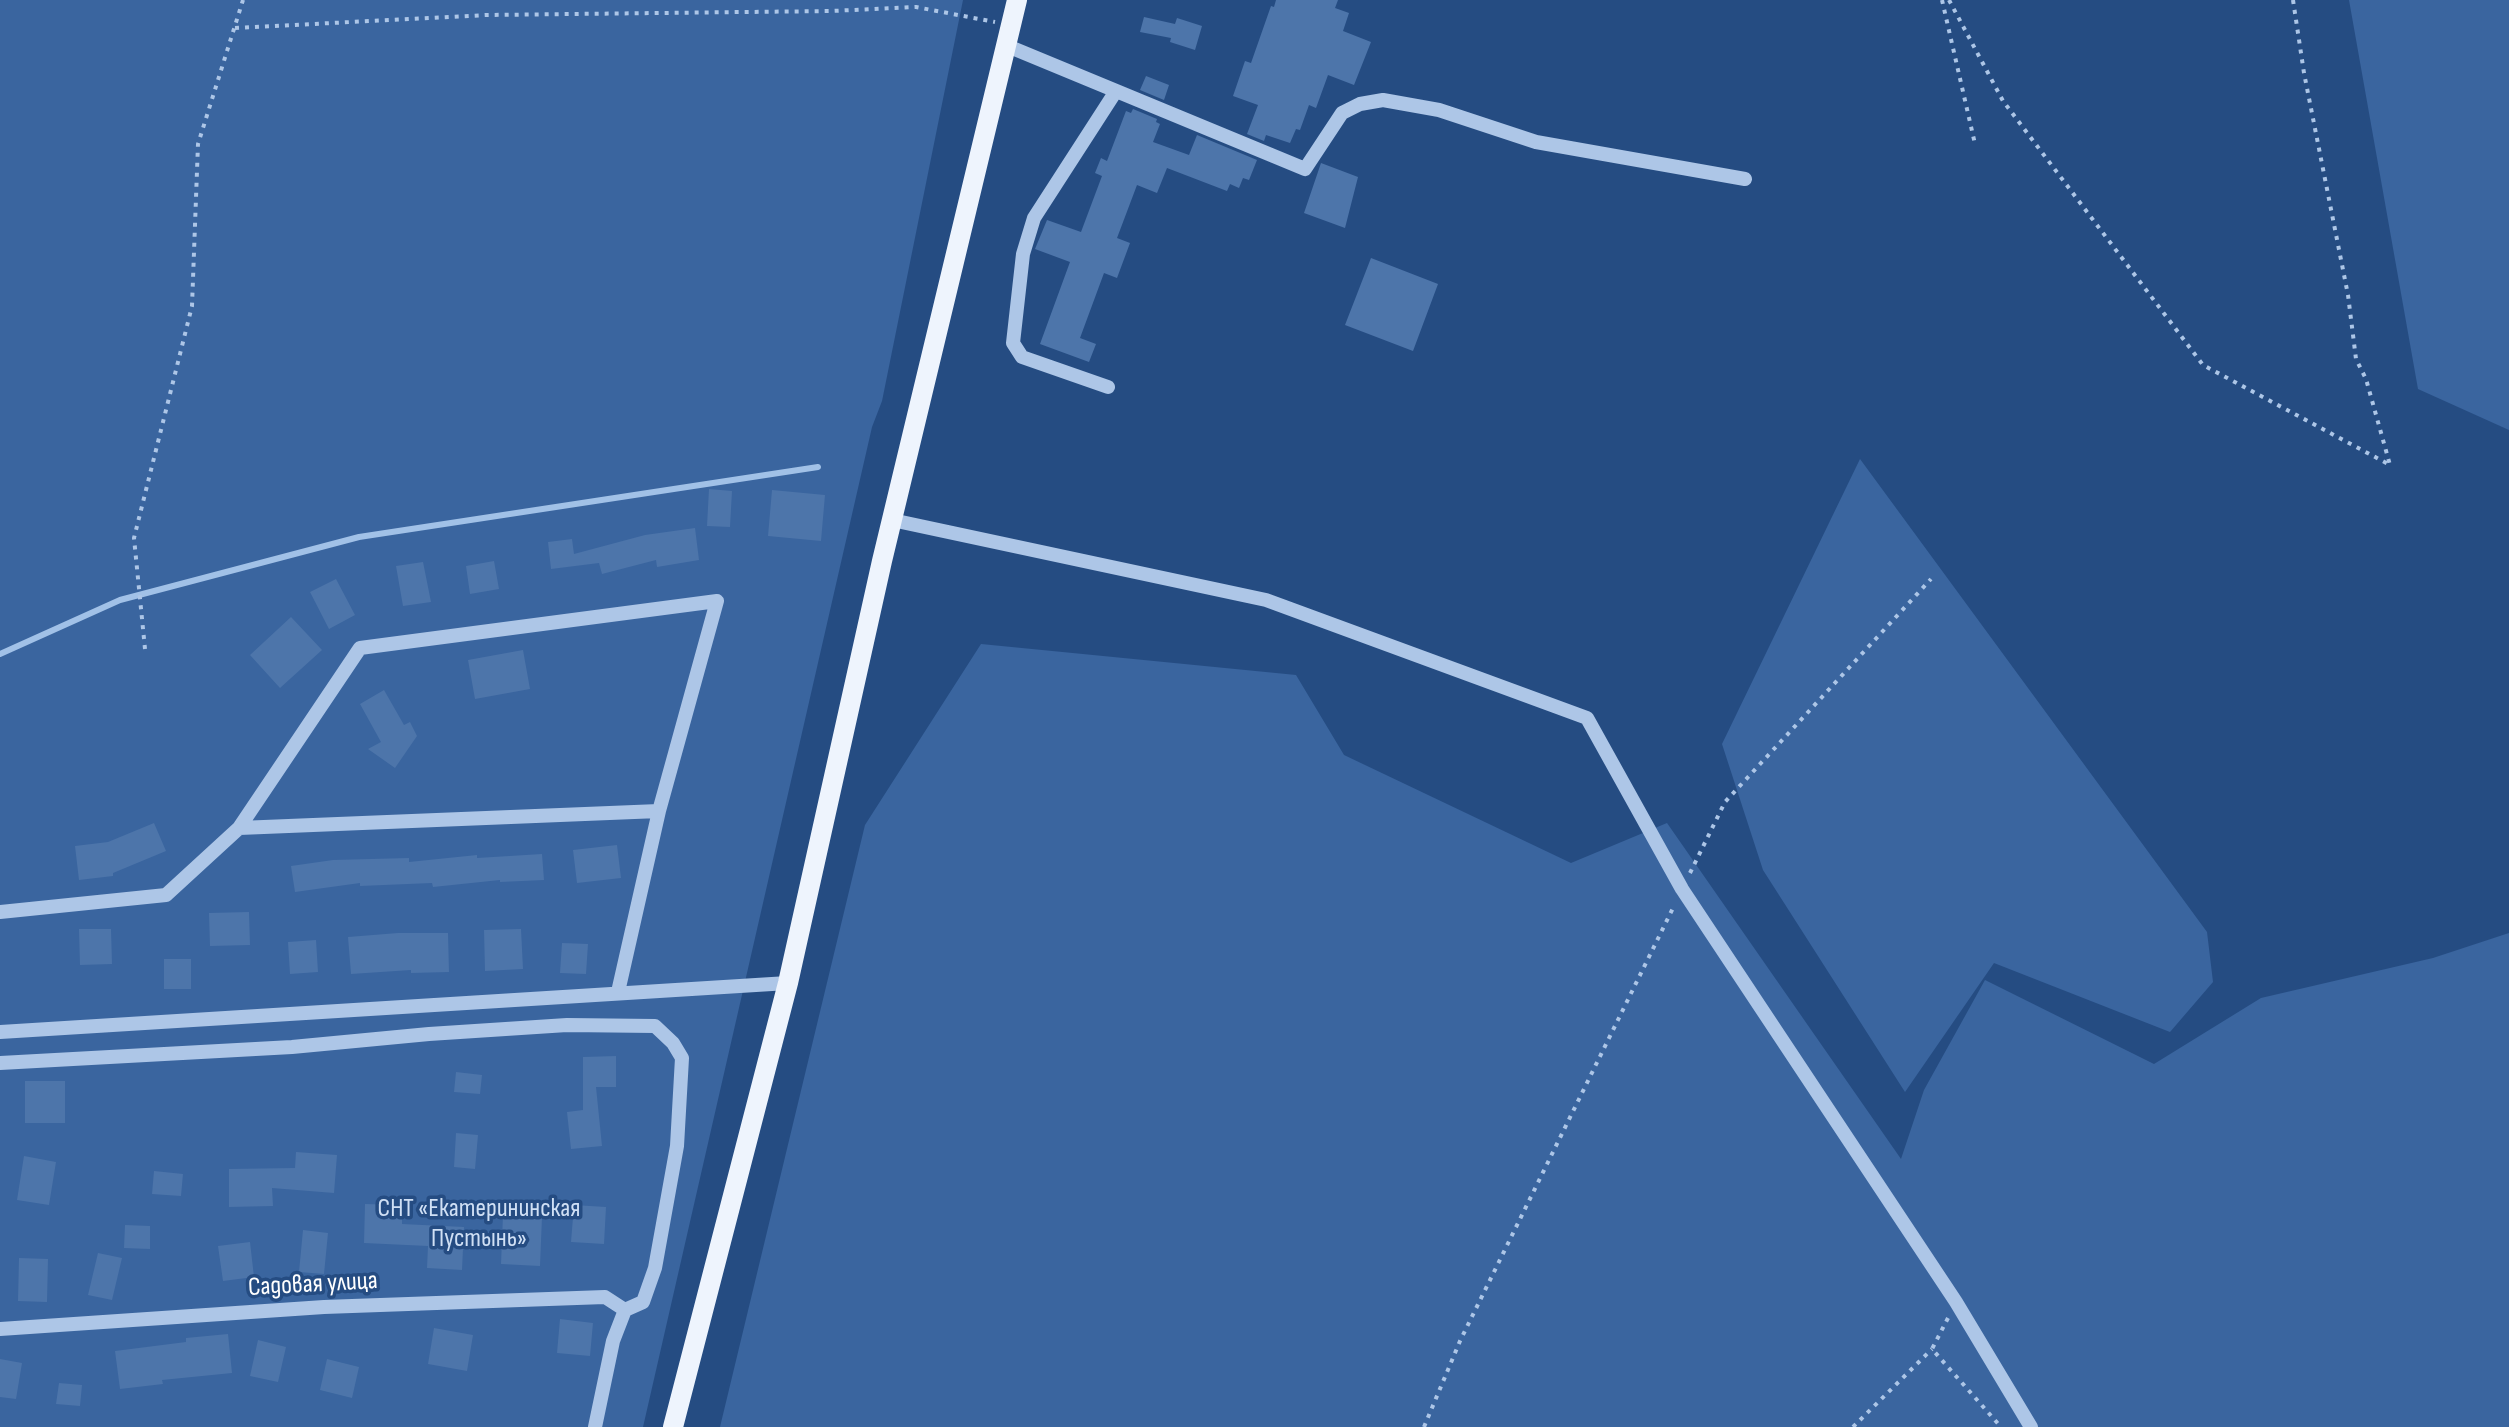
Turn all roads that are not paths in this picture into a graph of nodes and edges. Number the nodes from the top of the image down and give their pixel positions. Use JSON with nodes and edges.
{"nodes":[{"id":1,"x":1017,"y":0,"type":"edge"},
{"id":2,"x":1005,"y":45,"type":"junction"},
{"id":3,"x":1116,"y":91,"type":"junction"},
{"id":4,"x":1745,"y":179,"type":"dead end"},
{"id":5,"x":1108,"y":387,"type":"dead end"},
{"id":6,"x":892,"y":520,"type":"junction"},
{"id":7,"x":659,"y":811,"type":"junction"},
{"id":8,"x":239,"y":828,"type":"junction"},
{"id":9,"x":0,"y":912,"type":"edge"},
{"id":10,"x":788,"y":983,"type":"junction"},
{"id":11,"x":618,"y":992,"type":"junction"},
{"id":12,"x":0,"y":1032,"type":"edge"},
{"id":13,"x":0,"y":1063,"type":"edge"},
{"id":14,"x":625,"y":1310,"type":"junction"},
{"id":15,"x":0,"y":1329,"type":"edge"},
{"id":16,"x":595,"y":1427,"type":"edge"},
{"id":17,"x":673,"y":1427,"type":"edge"},
{"id":18,"x":2031,"y":1427,"type":"edge"}],
"edges":[{"from":1,"to":2,"type":"main road"},
{"from":2,"to":3,"type":"street"},
{"from":2,"to":6,"type":"main road"},
{"from":3,"to":4,"type":"street"},
{"from":3,"to":5,"type":"street"},
{"from":6,"to":10,"type":"main road"},
{"from":6,"to":18,"type":"street"},
{"from":7,"to":8,"type":"street"},
{"from":7,"to":8,"type":"street"},
{"from":7,"to":11,"type":"street"},
{"from":8,"to":9,"type":"street"},
{"from":10,"to":11,"type":"street"},
{"from":10,"to":17,"type":"main road"},
{"from":11,"to":12,"type":"street"},
{"from":13,"to":14,"type":"street"},
{"from":14,"to":15,"type":"street","name":"Садовая улица"},
{"from":14,"to":16,"type":"street"}]}
